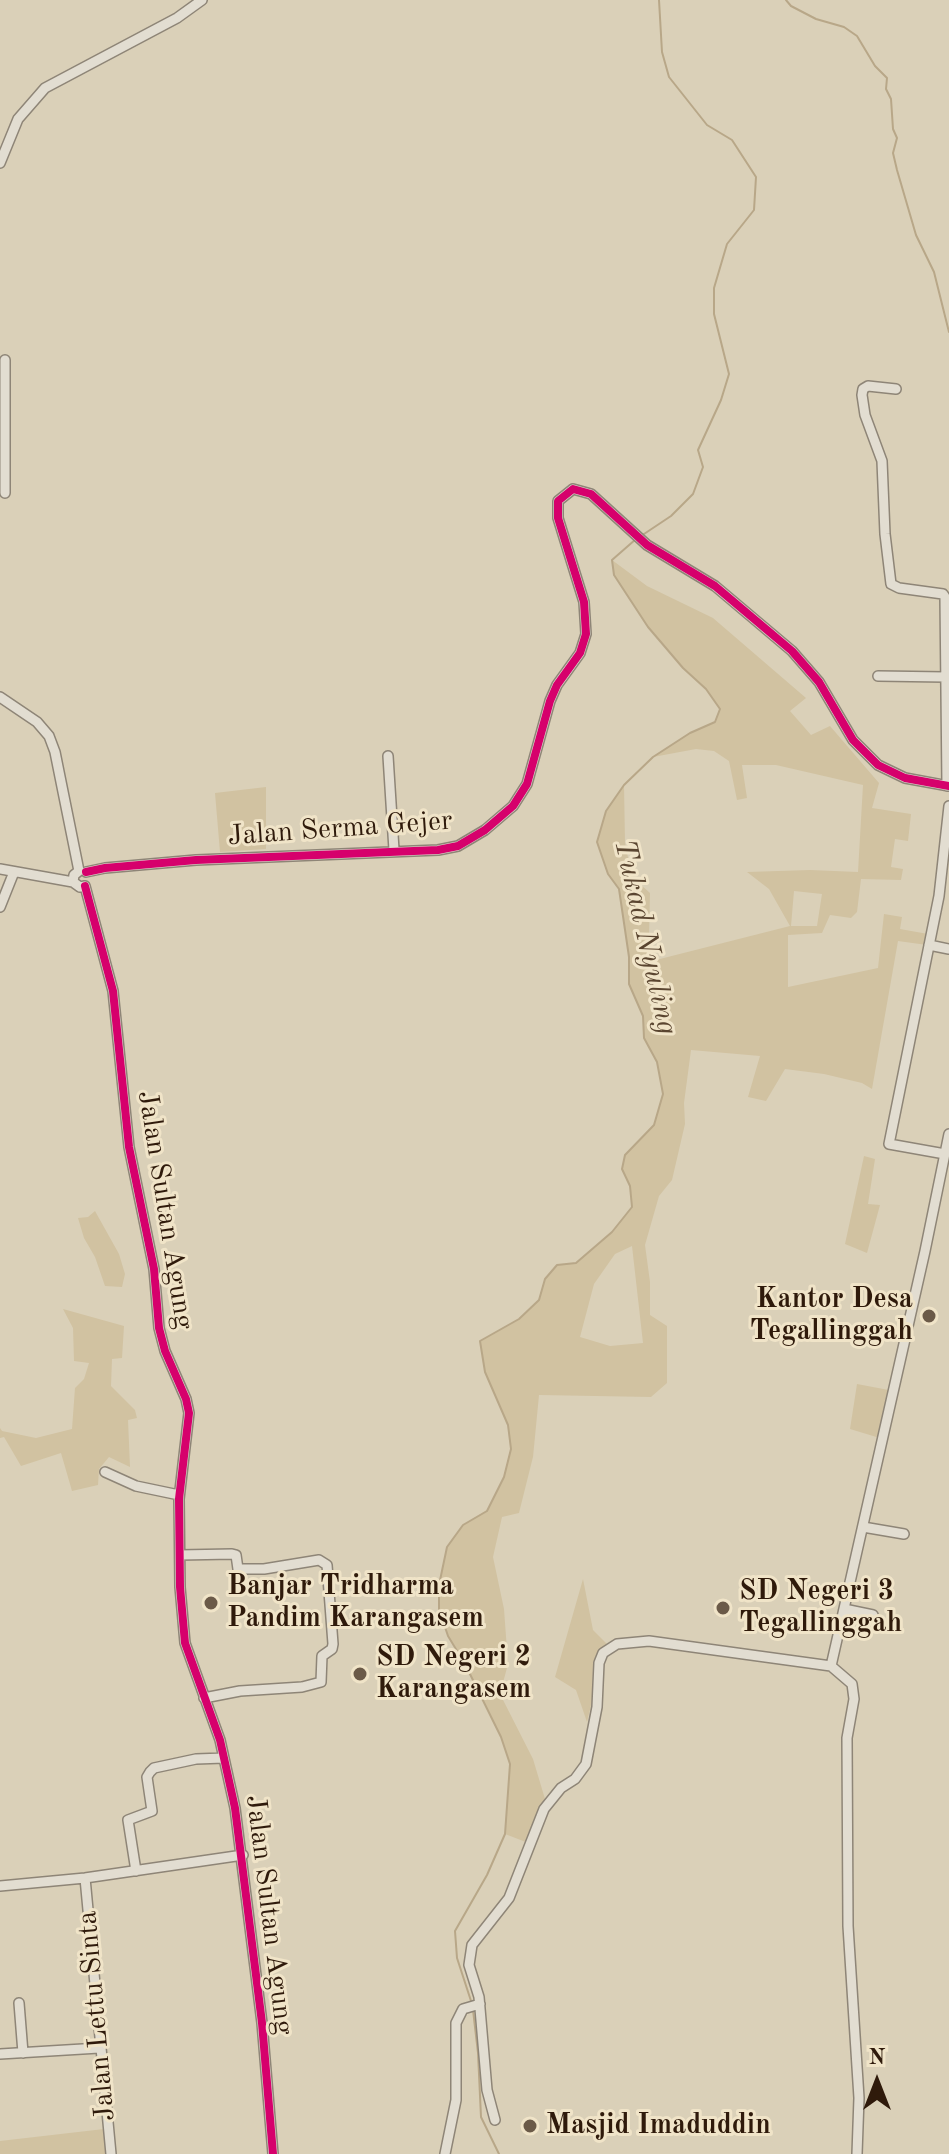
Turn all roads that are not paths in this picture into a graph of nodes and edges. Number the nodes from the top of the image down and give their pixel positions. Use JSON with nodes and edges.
{"nodes":[{"id":1,"x":202,"y":0,"type":"edge"},
{"id":2,"x":4,"y":142,"type":"edge"},
{"id":3,"x":0,"y":163,"type":"edge"},
{"id":4,"x":6,"y":360,"type":"edge"},
{"id":5,"x":896,"y":389,"type":"dead end"},
{"id":6,"x":2,"y":460,"type":"edge"},
{"id":7,"x":5,"y":493,"type":"dead end"},
{"id":8,"x":878,"y":676,"type":"dead end"},
{"id":9,"x":945,"y":677,"type":"junction"},
{"id":10,"x":0,"y":697,"type":"edge"},
{"id":11,"x":388,"y":756,"type":"dead end"},
{"id":12,"x":948,"y":786,"type":"edge"},
{"id":13,"x":949,"y":806,"type":"edge"},
{"id":14,"x":394,"y":850,"type":"junction"},
{"id":15,"x":0,"y":869,"type":"edge"},
{"id":16,"x":14,"y":872,"type":"junction"},
{"id":17,"x":85,"y":877,"type":"junction"},
{"id":18,"x":0,"y":907,"type":"edge"},
{"id":19,"x":929,"y":945,"type":"junction"},
{"id":20,"x":949,"y":949,"type":"edge"},
{"id":21,"x":949,"y":1134,"type":"edge"},
{"id":22,"x":947,"y":1151,"type":"edge"},
{"id":23,"x":105,"y":1472,"type":"dead end"},
{"id":24,"x":179,"y":1495,"type":"junction"},
{"id":25,"x":863,"y":1527,"type":"junction"},
{"id":26,"x":904,"y":1534,"type":"dead end"},
{"id":27,"x":180,"y":1555,"type":"junction"},
{"id":28,"x":844,"y":1609,"type":"junction"},
{"id":29,"x":873,"y":1615,"type":"dead end"},
{"id":30,"x":831,"y":1666,"type":"junction"},
{"id":31,"x":204,"y":1698,"type":"junction"},
{"id":32,"x":224,"y":1758,"type":"junction"},
{"id":33,"x":243,"y":1855,"type":"junction"},
{"id":34,"x":136,"y":1871,"type":"junction"},
{"id":35,"x":85,"y":1878,"type":"junction"},
{"id":36,"x":0,"y":1886,"type":"edge"},
{"id":37,"x":19,"y":2003,"type":"dead end"},
{"id":38,"x":478,"y":2004,"type":"junction"},
{"id":39,"x":99,"y":2048,"type":"junction"},
{"id":40,"x":23,"y":2053,"type":"junction"},
{"id":41,"x":0,"y":2054,"type":"edge"},
{"id":42,"x":495,"y":2120,"type":"dead end"},
{"id":43,"x":111,"y":2154,"type":"edge"},
{"id":44,"x":273,"y":2154,"type":"edge"},
{"id":45,"x":445,"y":2154,"type":"edge"},
{"id":46,"x":857,"y":2154,"type":"edge"}],
"edges":[{"from":1,"to":2,"type":"street"},
{"from":2,"to":3,"type":"street"},
{"from":4,"to":6,"type":"street"},
{"from":5,"to":9,"type":"street"},
{"from":6,"to":7,"type":"street"},
{"from":8,"to":9,"type":"street"},
{"from":9,"to":12,"type":"street"},
{"from":10,"to":17,"type":"street","name":"Jalan Sultan Agung"},
{"from":11,"to":14,"type":"street"},
{"from":12,"to":14,"type":"street","name":"Jalan Serma Gejer"},
{"from":13,"to":19,"type":"street"},
{"from":14,"to":17,"type":"street","name":"Jalan Serma Gejer"},
{"from":15,"to":16,"type":"street"},
{"from":16,"to":17,"type":"street"},
{"from":16,"to":18,"type":"street"},
{"from":17,"to":24,"type":"street","name":"Jalan Sultan Agung"},
{"from":19,"to":20,"type":"street"},
{"from":19,"to":22,"type":"street"},
{"from":21,"to":22,"type":"street"},
{"from":22,"to":25,"type":"street"},
{"from":23,"to":24,"type":"street"},
{"from":24,"to":27,"type":"street","name":"Jalan Sultan Agung"},
{"from":25,"to":26,"type":"street"},
{"from":25,"to":28,"type":"street"},
{"from":27,"to":31,"type":"street","name":"Jalan Sultan Agung"},
{"from":27,"to":31,"type":"street"},
{"from":28,"to":29,"type":"street"},
{"from":28,"to":30,"type":"street"},
{"from":30,"to":38,"type":"street"},
{"from":30,"to":46,"type":"street"},
{"from":31,"to":32,"type":"street","name":"Jalan Sultan Agung"},
{"from":32,"to":33,"type":"street","name":"Jalan Sultan Agung"},
{"from":32,"to":34,"type":"street"},
{"from":33,"to":34,"type":"street"},
{"from":33,"to":44,"type":"street","name":"Jalan Sultan Agung"},
{"from":34,"to":35,"type":"street"},
{"from":35,"to":36,"type":"street"},
{"from":35,"to":39,"type":"street","name":"Jalan Lettu Sinta"},
{"from":37,"to":40,"type":"street"},
{"from":38,"to":42,"type":"street"},
{"from":38,"to":45,"type":"street"},
{"from":39,"to":40,"type":"street"},
{"from":39,"to":43,"type":"street","name":"Jalan Lettu Sinta"},
{"from":40,"to":41,"type":"street"}]}
